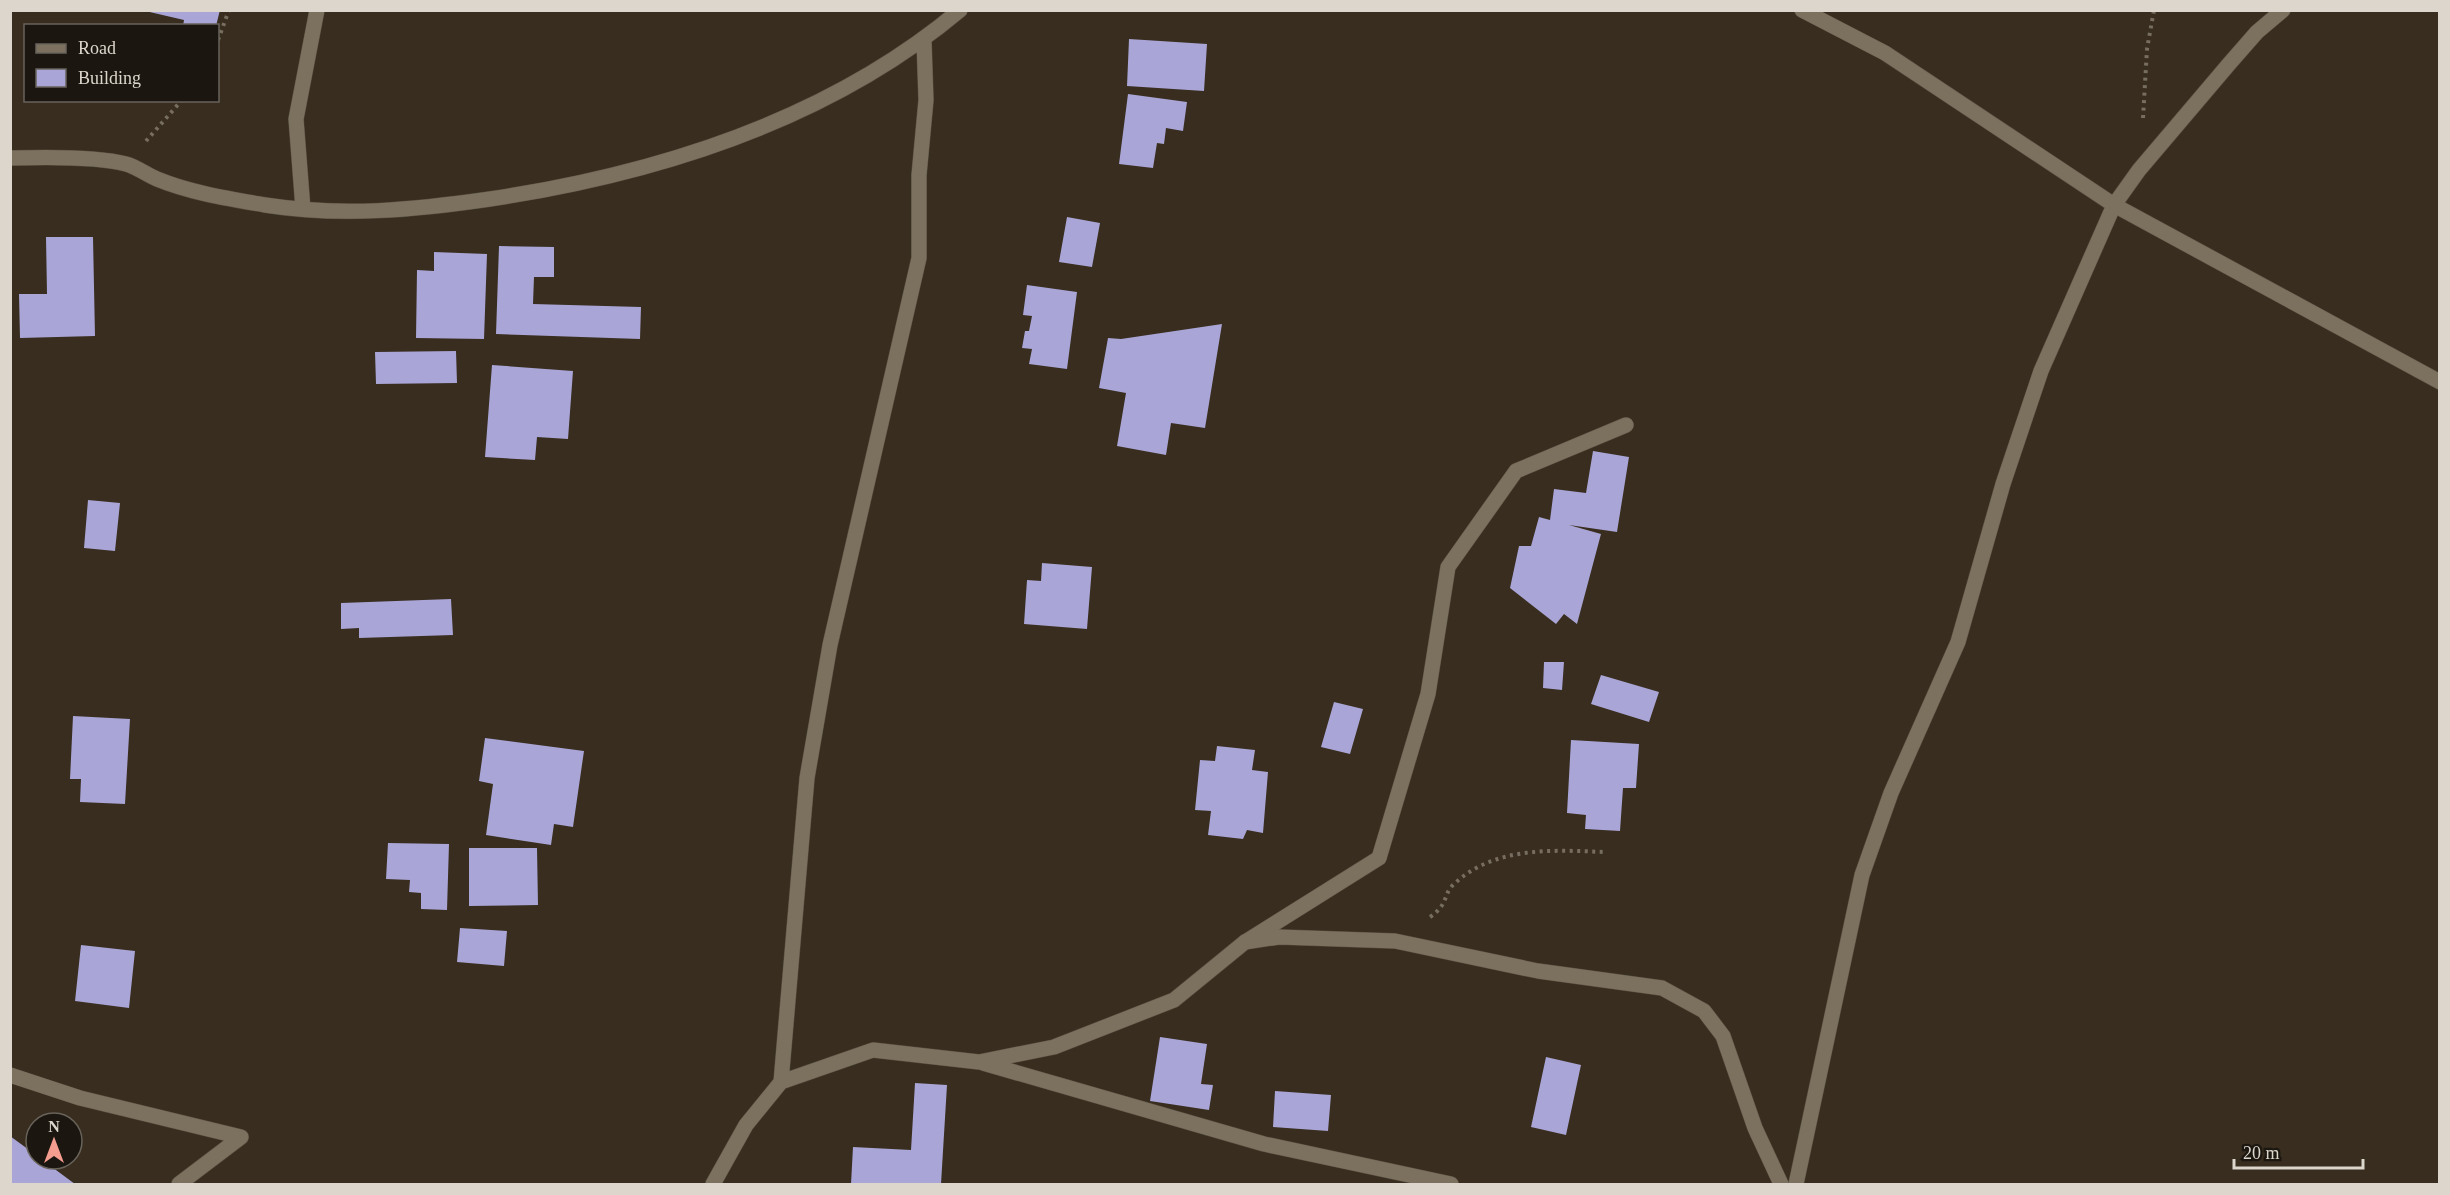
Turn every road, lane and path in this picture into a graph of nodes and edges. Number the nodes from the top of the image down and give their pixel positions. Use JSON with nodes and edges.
{"nodes":[{"id":1,"x":229,"y":10,"type":"edge"},
{"id":2,"x":317,"y":10,"type":"edge"},
{"id":3,"x":960,"y":10,"type":"edge"},
{"id":4,"x":1802,"y":10,"type":"edge"},
{"id":5,"x":2154,"y":10,"type":"edge"},
{"id":6,"x":2283,"y":10,"type":"edge"},
{"id":7,"x":219,"y":36,"type":"edge"},
{"id":8,"x":924,"y":41,"type":"junction"},
{"id":9,"x":180,"y":102,"type":"edge"},
{"id":10,"x":10,"y":158,"type":"edge"},
{"id":11,"x":126,"y":164,"type":"junction"},
{"id":12,"x":2139,"y":170,"type":"junction"},
{"id":13,"x":2114,"y":205,"type":"junction"},
{"id":14,"x":303,"y":209,"type":"junction"},
{"id":15,"x":2439,"y":382,"type":"edge"},
{"id":16,"x":1626,"y":425,"type":"dead end"},
{"id":17,"x":1604,"y":852,"type":"dead end"},
{"id":18,"x":1395,"y":941,"type":"junction"},
{"id":19,"x":1245,"y":942,"type":"junction"},
{"id":20,"x":979,"y":1062,"type":"junction"},
{"id":21,"x":10,"y":1075,"type":"edge"},
{"id":22,"x":781,"y":1082,"type":"junction"},
{"id":23,"x":180,"y":1185,"type":"edge"},
{"id":24,"x":712,"y":1185,"type":"edge"},
{"id":25,"x":1451,"y":1185,"type":"edge"},
{"id":26,"x":1781,"y":1185,"type":"edge"},
{"id":27,"x":1796,"y":1185,"type":"edge"}],
"edges":[{"from":1,"to":7,"type":"path"},
{"from":2,"to":14,"type":"street"},
{"from":3,"to":8,"type":"street"},
{"from":4,"to":13,"type":"street"},
{"from":5,"to":12,"type":"path"},
{"from":6,"to":12,"type":"street"},
{"from":8,"to":14,"type":"street"},
{"from":8,"to":22,"type":"street"},
{"from":9,"to":11,"type":"path"},
{"from":10,"to":11,"type":"street"},
{"from":11,"to":14,"type":"street"},
{"from":12,"to":13,"type":"street"},
{"from":13,"to":15,"type":"street"},
{"from":13,"to":27,"type":"street"},
{"from":16,"to":19,"type":"street"},
{"from":17,"to":18,"type":"path"},
{"from":18,"to":19,"type":"street"},
{"from":18,"to":26,"type":"street"},
{"from":19,"to":20,"type":"street"},
{"from":20,"to":22,"type":"street"},
{"from":20,"to":25,"type":"street"},
{"from":21,"to":23,"type":"street"},
{"from":22,"to":24,"type":"street"}]}
